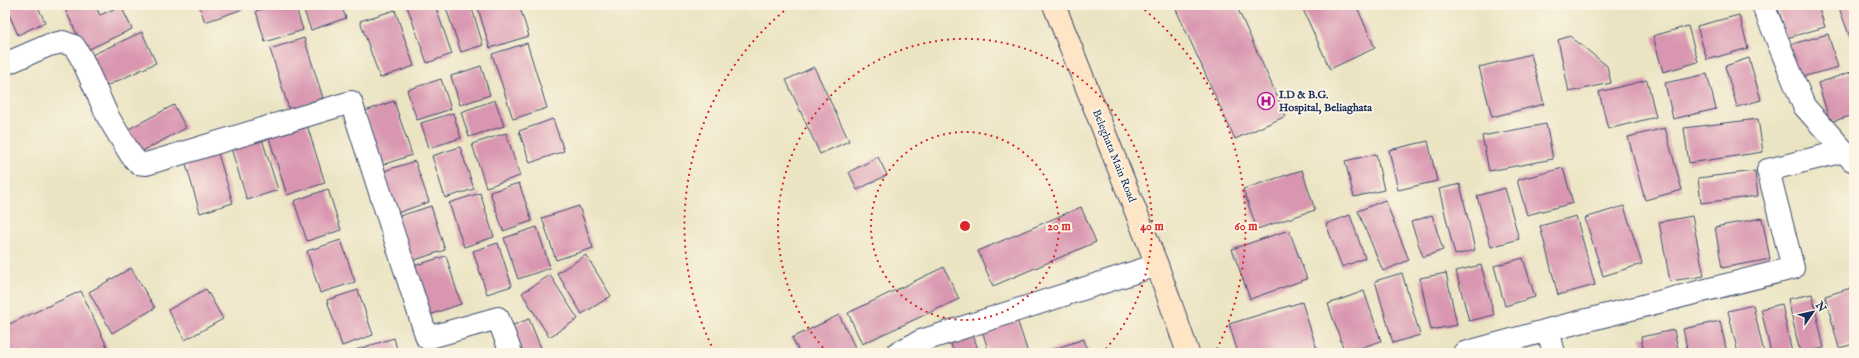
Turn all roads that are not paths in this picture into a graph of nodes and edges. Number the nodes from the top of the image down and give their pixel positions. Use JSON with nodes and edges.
{"nodes":[{"id":1,"x":1054,"y":5,"type":"edge"},
{"id":2,"x":1763,"y":5,"type":"edge"},
{"id":3,"x":5,"y":64,"type":"edge"},
{"id":4,"x":1849,"y":157,"type":"edge"},
{"id":5,"x":1157,"y":265,"type":"junction"},
{"id":6,"x":1548,"y":330,"type":"junction"},
{"id":7,"x":511,"y":353,"type":"edge"},
{"id":8,"x":897,"y":353,"type":"edge"},
{"id":9,"x":1188,"y":353,"type":"edge"},
{"id":10,"x":1464,"y":353,"type":"edge"},
{"id":11,"x":1554,"y":353,"type":"edge"}],
"edges":[{"from":1,"to":5,"type":"main road","name":"Beleghata Main Road"},
{"from":2,"to":4,"type":"street"},
{"from":3,"to":7,"type":"street"},
{"from":4,"to":6,"type":"street"},
{"from":5,"to":8,"type":"street"},
{"from":5,"to":9,"type":"main road","name":"Beleghata Main Road"},
{"from":6,"to":10,"type":"street"},
{"from":6,"to":11,"type":"street"}]}
